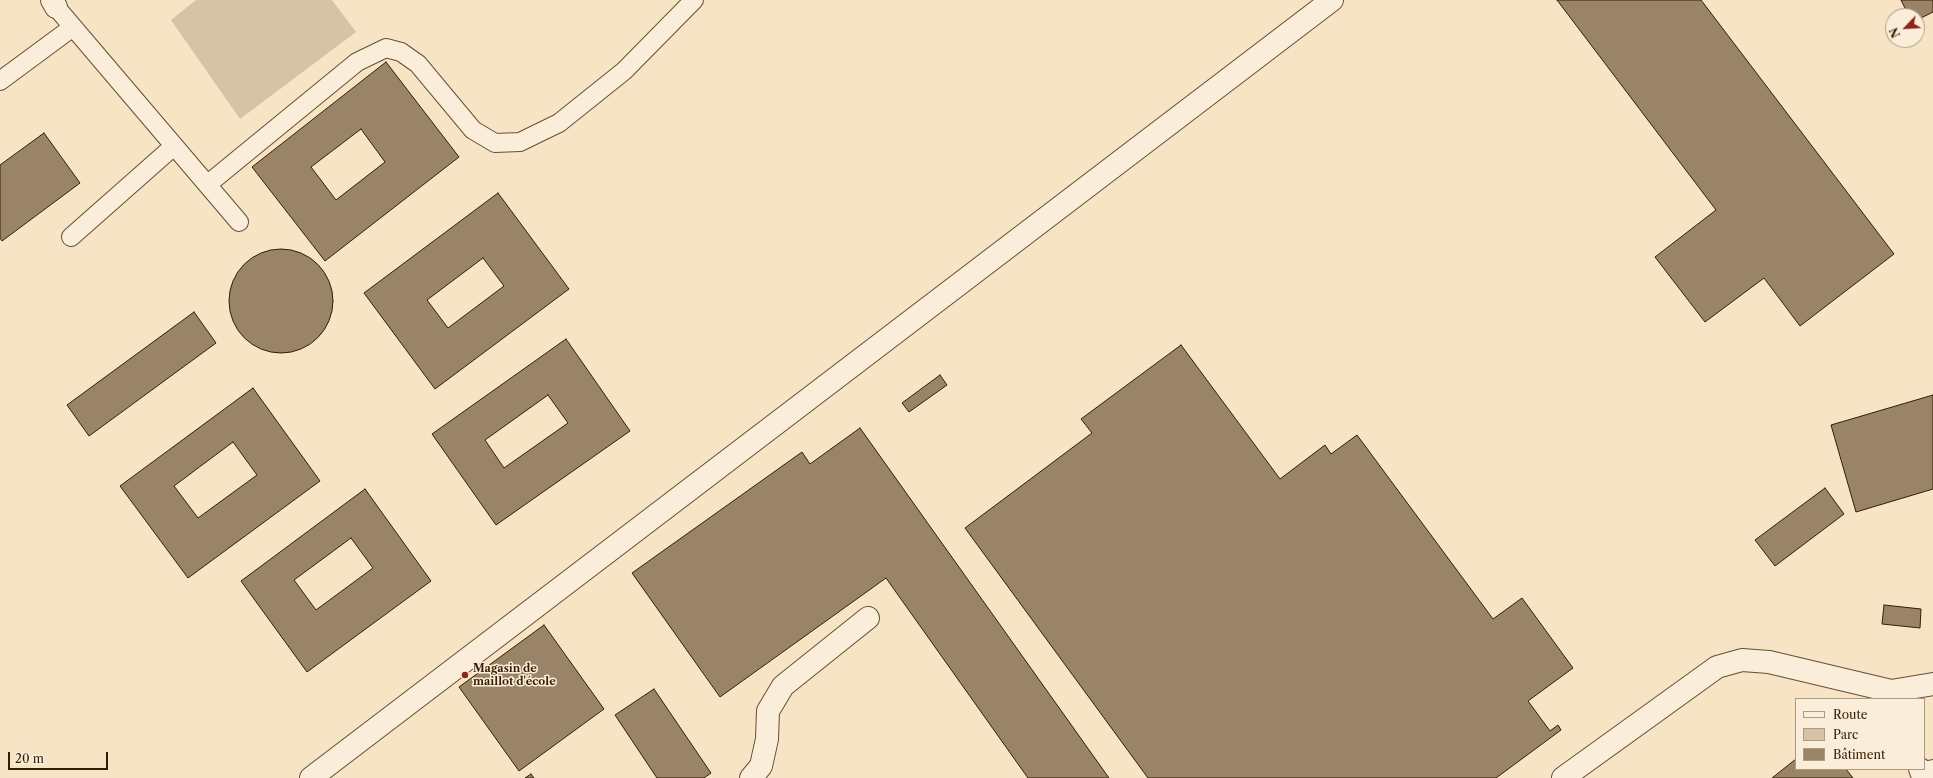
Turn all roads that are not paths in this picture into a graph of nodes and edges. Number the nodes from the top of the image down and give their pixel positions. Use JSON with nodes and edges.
{"nodes":[{"id":1,"x":694,"y":0,"type":"edge"},
{"id":2,"x":1332,"y":0,"type":"edge"},
{"id":3,"x":54,"y":4,"type":"edge"},
{"id":4,"x":74,"y":27,"type":"junction"},
{"id":5,"x":0,"y":81,"type":"edge"},
{"id":6,"x":174,"y":146,"type":"junction"},
{"id":7,"x":208,"y":184,"type":"junction"},
{"id":8,"x":239,"y":222,"type":"dead end"},
{"id":9,"x":71,"y":237,"type":"dead end"},
{"id":10,"x":868,"y":618,"type":"dead end"},
{"id":11,"x":1933,"y":684,"type":"edge"},
{"id":12,"x":1893,"y":695,"type":"edge"},
{"id":13,"x":1572,"y":775,"type":"edge"},
{"id":14,"x":311,"y":778,"type":"edge"},
{"id":15,"x":752,"y":778,"type":"edge"}],
"edges":[{"from":1,"to":7,"type":"lane"},
{"from":2,"to":14,"type":"street"},
{"from":3,"to":4,"type":"lane"},
{"from":4,"to":5,"type":"lane"},
{"from":4,"to":6,"type":"lane"},
{"from":6,"to":7,"type":"lane"},
{"from":6,"to":9,"type":"lane"},
{"from":7,"to":8,"type":"lane"},
{"from":10,"to":15,"type":"street"},
{"from":11,"to":12,"type":"street"},
{"from":12,"to":13,"type":"street"}]}
